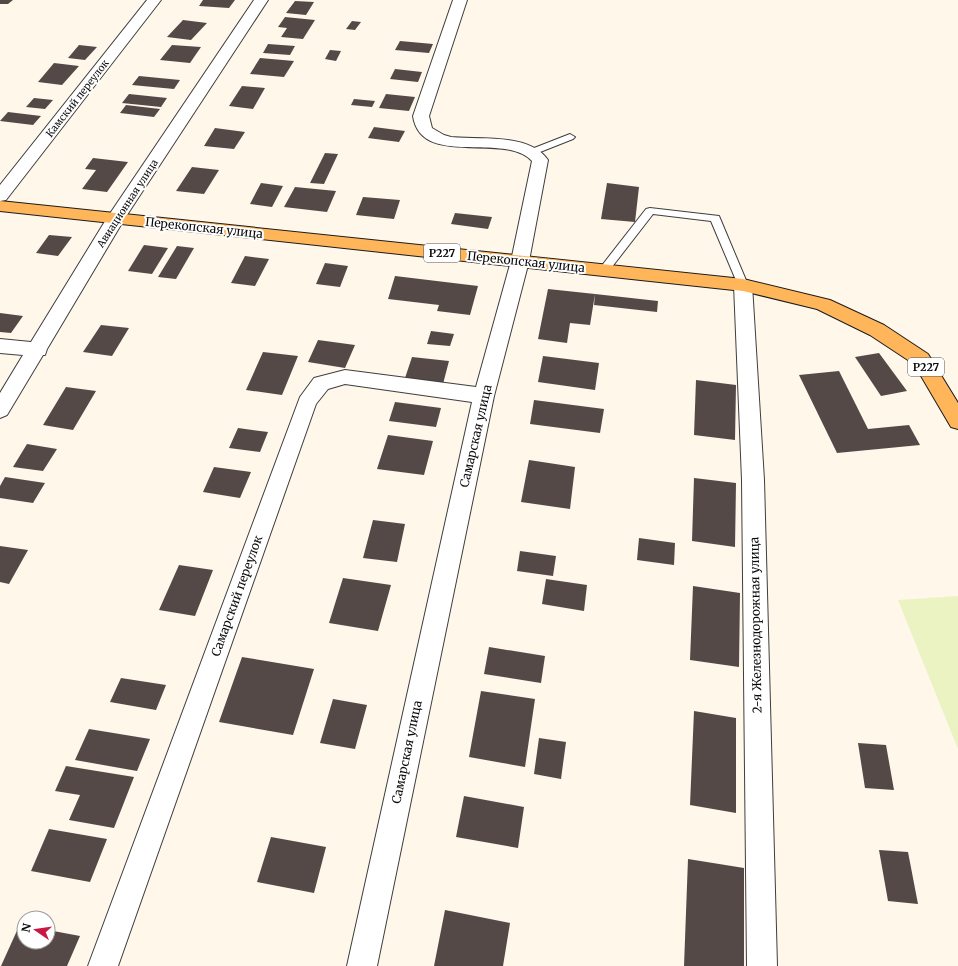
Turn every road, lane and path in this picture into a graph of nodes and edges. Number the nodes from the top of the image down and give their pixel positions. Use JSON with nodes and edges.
{"nodes":[{"id":1,"x":154,"y":0,"type":"edge"},
{"id":2,"x":261,"y":0,"type":"edge"},
{"id":3,"x":460,"y":0,"type":"edge"},
{"id":4,"x":570,"y":136,"type":"dead end"},
{"id":5,"x":532,"y":152,"type":"junction"},
{"id":6,"x":0,"y":196,"type":"edge"},
{"id":7,"x":0,"y":206,"type":"edge"},
{"id":8,"x":116,"y":218,"type":"junction"},
{"id":9,"x":520,"y":261,"type":"junction"},
{"id":10,"x":604,"y":270,"type":"junction"},
{"id":11,"x":743,"y":285,"type":"junction"},
{"id":12,"x":0,"y":346,"type":"edge"},
{"id":13,"x":38,"y":350,"type":"junction"},
{"id":14,"x":484,"y":396,"type":"junction"},
{"id":15,"x":0,"y":410,"type":"edge"},
{"id":16,"x":958,"y":421,"type":"edge"},
{"id":17,"x":103,"y":966,"type":"edge"},
{"id":18,"x":362,"y":966,"type":"edge"},
{"id":19,"x":762,"y":966,"type":"edge"}],
"edges":[{"from":1,"to":6,"type":"street","name":"Камский переулок"},
{"from":2,"to":8,"type":"street","name":"Авиационная улица"},
{"from":3,"to":5,"type":"street"},
{"from":4,"to":5,"type":"lane"},
{"from":5,"to":9,"type":"street","name":"Самарская улица"},
{"from":7,"to":8,"type":"main road","name":"Перекопская улица","number":"Р227"},
{"from":8,"to":9,"type":"main road","name":"Перекопская улица","number":"Р227"},
{"from":8,"to":13,"type":"street","name":"Авиационная улица"},
{"from":9,"to":10,"type":"main road","name":"Перекопская улица","number":"Р227"},
{"from":9,"to":14,"type":"street","name":"Самарская улица"},
{"from":10,"to":11,"type":"main road","name":"Перекопская улица","number":"Р227"},
{"from":10,"to":11,"type":"lane"},
{"from":11,"to":16,"type":"main road","name":"Перекопская улица","number":"Р227"},
{"from":11,"to":19,"type":"street","name":"2-я Железнодорожная улица"},
{"from":12,"to":13,"type":"street"},
{"from":13,"to":15,"type":"street","name":"Авиационная улица"},
{"from":14,"to":17,"type":"street","name":"Самарский переулок"},
{"from":14,"to":18,"type":"street","name":"Самарская улица"}]}
